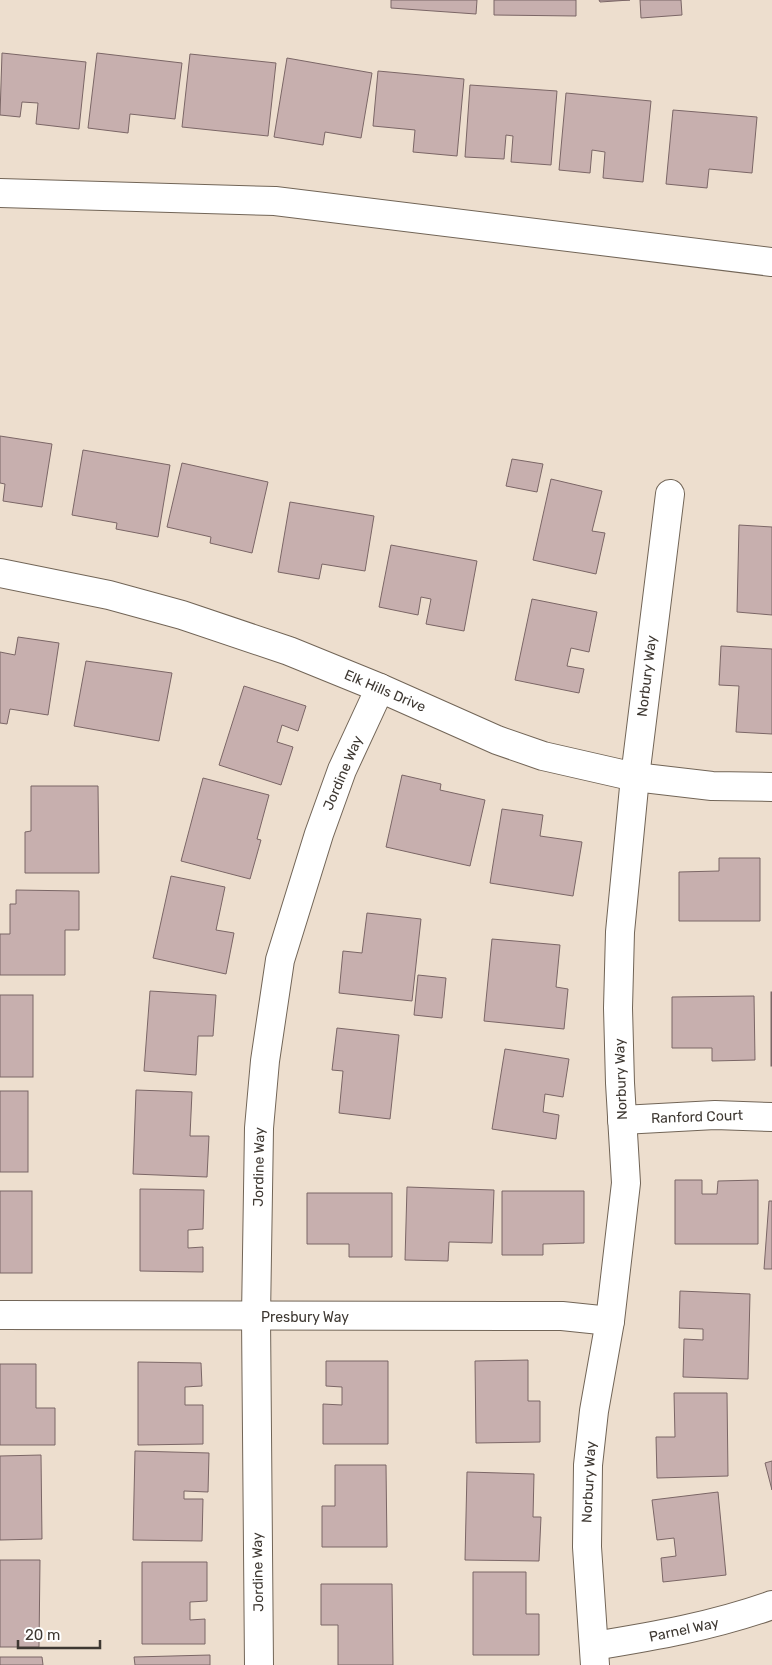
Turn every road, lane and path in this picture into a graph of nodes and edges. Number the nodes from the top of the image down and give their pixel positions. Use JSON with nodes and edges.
{"nodes":[{"id":1,"x":0,"y":193,"type":"edge"},
{"id":2,"x":772,"y":262,"type":"edge"},
{"id":3,"x":670,"y":494,"type":"dead end"},
{"id":4,"x":0,"y":573,"type":"edge"},
{"id":5,"x":380,"y":688,"type":"junction"},
{"id":6,"x":635,"y":777,"type":"junction"},
{"id":7,"x":772,"y":788,"type":"edge"},
{"id":8,"x":772,"y":1117,"type":"edge"},
{"id":9,"x":622,"y":1120,"type":"junction"},
{"id":10,"x":0,"y":1315,"type":"edge"},
{"id":11,"x":256,"y":1317,"type":"junction"},
{"id":12,"x":610,"y":1321,"type":"junction"},
{"id":13,"x":772,"y":1605,"type":"edge"},
{"id":14,"x":594,"y":1655,"type":"edge"},
{"id":15,"x":259,"y":1665,"type":"edge"}],
"edges":[{"from":1,"to":2,"type":"street"},
{"from":3,"to":6,"type":"street","name":"Norbury Way"},
{"from":4,"to":5,"type":"street","name":"Elk Hills Drive"},
{"from":5,"to":6,"type":"street","name":"Elk Hills Drive"},
{"from":5,"to":11,"type":"street","name":"Jordine Way"},
{"from":6,"to":7,"type":"street","name":"Elk Hills Drive"},
{"from":6,"to":9,"type":"street","name":"Norbury Way"},
{"from":8,"to":9,"type":"street","name":"Ranford Court"},
{"from":9,"to":12,"type":"street","name":"Norbury Way"},
{"from":10,"to":11,"type":"street","name":"Presbury Way"},
{"from":11,"to":12,"type":"street","name":"Presbury Way"},
{"from":11,"to":15,"type":"street","name":"Jordine Way"},
{"from":12,"to":14,"type":"street","name":"Norbury Way"},
{"from":13,"to":14,"type":"street","name":"Parnel Way"}]}
